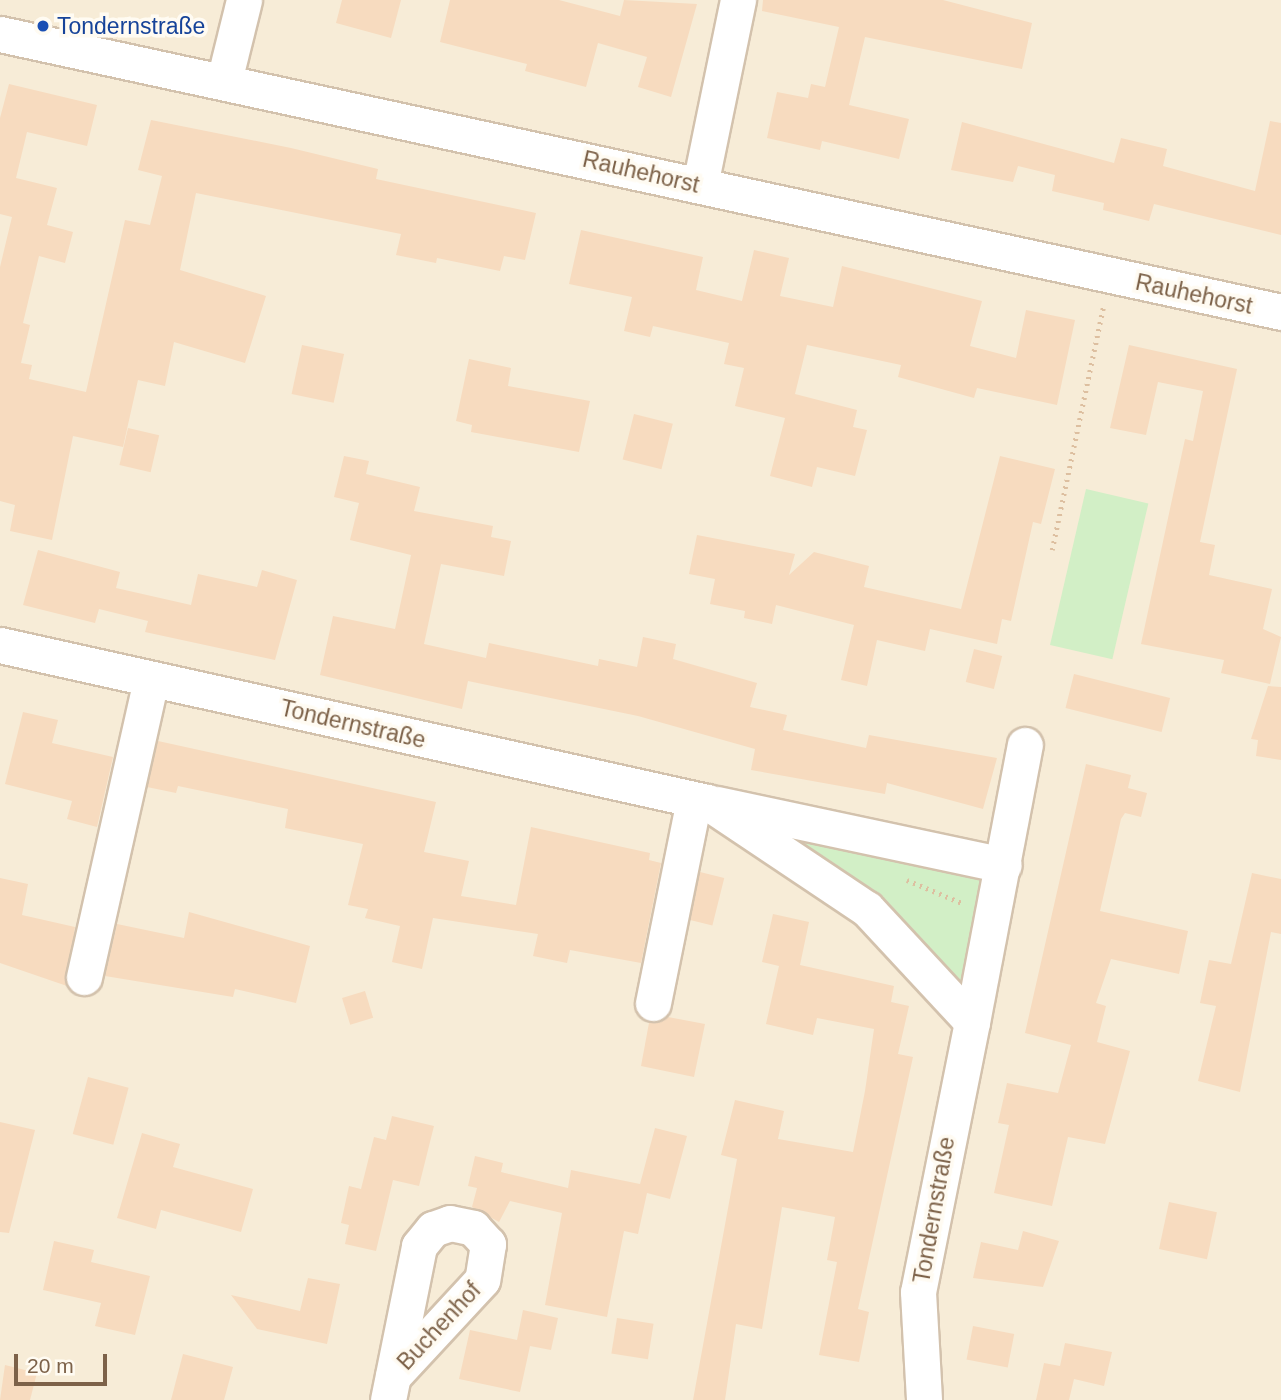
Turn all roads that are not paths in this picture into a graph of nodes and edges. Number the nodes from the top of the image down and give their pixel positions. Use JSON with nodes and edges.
{"nodes":[{"id":1,"x":244,"y":0,"type":"edge"},
{"id":2,"x":738,"y":0,"type":"edge"},
{"id":3,"x":0,"y":34,"type":"edge"},
{"id":4,"x":225,"y":81,"type":"junction"},
{"id":5,"x":700,"y":185,"type":"junction"},
{"id":6,"x":1281,"y":312,"type":"edge"},
{"id":7,"x":0,"y":645,"type":"edge"},
{"id":8,"x":151,"y":679,"type":"junction"},
{"id":9,"x":1025,"y":746,"type":"dead end"},
{"id":10,"x":701,"y":801,"type":"junction"},
{"id":11,"x":1004,"y":865,"type":"junction"},
{"id":12,"x":84,"y":977,"type":"dead end"},
{"id":13,"x":653,"y":1003,"type":"dead end"},
{"id":14,"x":972,"y":1022,"type":"junction"},
{"id":15,"x":924,"y":1400,"type":"edge"}],
"edges":[{"from":1,"to":4,"type":"street"},
{"from":2,"to":5,"type":"street"},
{"from":3,"to":4,"type":"street","name":"Rauhehorst"},
{"from":4,"to":5,"type":"street","name":"Rauhehorst"},
{"from":5,"to":6,"type":"street","name":"Rauhehorst"},
{"from":7,"to":8,"type":"street","name":"Tondernstraße"},
{"from":8,"to":10,"type":"street","name":"Tondernstraße"},
{"from":8,"to":12,"type":"street"},
{"from":9,"to":11,"type":"street","name":"Tondernstraße"},
{"from":10,"to":11,"type":"street","name":"Tondernstraße"},
{"from":10,"to":13,"type":"street"},
{"from":10,"to":14,"type":"street","name":"Tondernstraße"},
{"from":11,"to":14,"type":"street","name":"Tondernstraße"},
{"from":14,"to":15,"type":"street","name":"Tondernstraße"}]}
